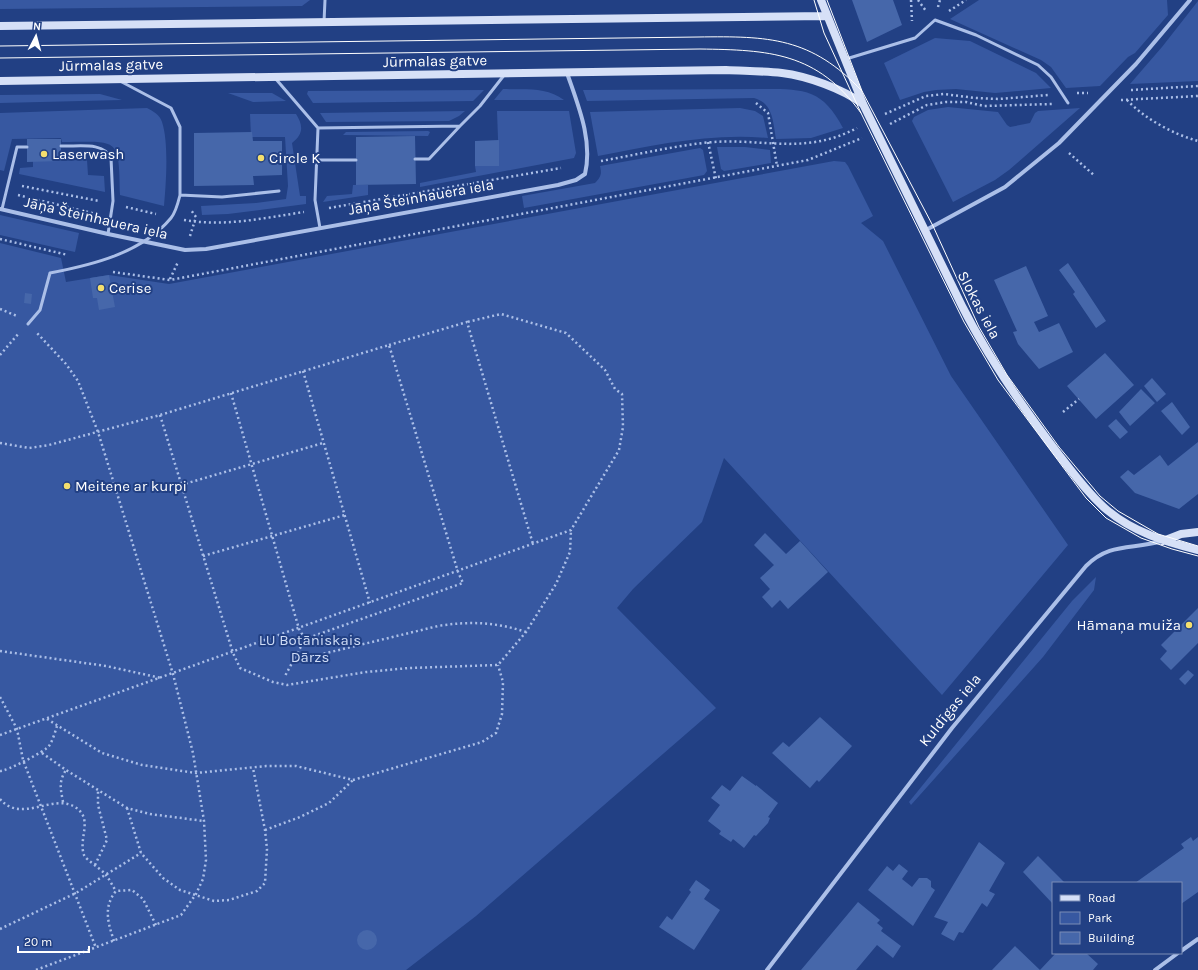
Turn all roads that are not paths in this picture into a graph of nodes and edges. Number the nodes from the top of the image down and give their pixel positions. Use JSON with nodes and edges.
{"nodes":[{"id":1,"x":325,"y":0,"type":"edge"},
{"id":2,"x":821,"y":0,"type":"edge"},
{"id":3,"x":1190,"y":0,"type":"edge"},
{"id":4,"x":826,"y":16,"type":"junction"},
{"id":5,"x":324,"y":22,"type":"junction"},
{"id":6,"x":0,"y":26,"type":"edge"},
{"id":7,"x":844,"y":60,"type":"junction"},
{"id":8,"x":567,"y":73,"type":"junction"},
{"id":9,"x":506,"y":74,"type":"junction"},
{"id":10,"x":274,"y":77,"type":"junction"},
{"id":11,"x":115,"y":79,"type":"junction"},
{"id":12,"x":0,"y":80,"type":"edge"},
{"id":13,"x":1068,"y":103,"type":"road end"},
{"id":14,"x":863,"y":104,"type":"junction"},
{"id":15,"x":460,"y":126,"type":"junction"},
{"id":16,"x":318,"y":128,"type":"junction"},
{"id":17,"x":61,"y":146,"type":"dead end"},
{"id":18,"x":27,"y":147,"type":"dead end"},
{"id":19,"x":415,"y":159,"type":"dead end"},
{"id":20,"x":318,"y":160,"type":"junction"},
{"id":21,"x":356,"y":160,"type":"dead end"},
{"id":22,"x":279,"y":191,"type":"dead end"},
{"id":23,"x":180,"y":195,"type":"junction"},
{"id":24,"x":1,"y":209,"type":"edge"},
{"id":25,"x":320,"y":228,"type":"junction"},
{"id":26,"x":926,"y":230,"type":"junction"},
{"id":27,"x":108,"y":234,"type":"junction"},
{"id":28,"x":145,"y":242,"type":"junction"},
{"id":29,"x":28,"y":324,"type":"road end"},
{"id":30,"x":1198,"y":532,"type":"edge"},
{"id":31,"x":1163,"y":541,"type":"junction"},
{"id":32,"x":1198,"y":550,"type":"edge"},
{"id":33,"x":1198,"y":939,"type":"edge"},
{"id":34,"x":1182,"y":950,"type":"edge"},
{"id":35,"x":1177,"y":954,"type":"edge"},
{"id":36,"x":767,"y":970,"type":"edge"},
{"id":37,"x":1155,"y":970,"type":"edge"}],
"edges":[{"from":1,"to":5,"type":"lane"},
{"from":2,"to":4,"type":"main road","name":"Slokas iela"},
{"from":3,"to":26,"type":"street"},
{"from":4,"to":5,"type":"main road"},
{"from":4,"to":7,"type":"main road","name":"Slokas iela"},
{"from":5,"to":6,"type":"main road"},
{"from":7,"to":13,"type":"lane"},
{"from":7,"to":14,"type":"main road","name":"Slokas iela"},
{"from":8,"to":9,"type":"main road","name":"Jūrmalas gatve"},
{"from":8,"to":14,"type":"main road","name":"Jūrmalas gatve"},
{"from":8,"to":25,"type":"street","name":"Jāņa Šteinhauera iela"},
{"from":9,"to":10,"type":"main road","name":"Jūrmalas gatve"},
{"from":9,"to":15,"type":"lane"},
{"from":10,"to":11,"type":"main road","name":"Jūrmalas gatve"},
{"from":10,"to":16,"type":"lane"},
{"from":11,"to":12,"type":"main road","name":"Jūrmalas gatve"},
{"from":11,"to":23,"type":"lane"},
{"from":14,"to":26,"type":"main road","name":"Slokas iela"},
{"from":15,"to":16,"type":"lane"},
{"from":15,"to":19,"type":"lane"},
{"from":16,"to":20,"type":"lane"},
{"from":17,"to":27,"type":"lane"},
{"from":18,"to":24,"type":"lane"},
{"from":20,"to":21,"type":"lane"},
{"from":20,"to":25,"type":"lane"},
{"from":22,"to":23,"type":"lane"},
{"from":23,"to":28,"type":"lane"},
{"from":24,"to":27,"type":"street","name":"Jāņa Šteinhauera iela"},
{"from":25,"to":28,"type":"street","name":"Jāņa Šteinhauera iela"},
{"from":26,"to":31,"type":"main road","name":"Slokas iela"},
{"from":27,"to":28,"type":"street","name":"Jāņa Šteinhauera iela"},
{"from":28,"to":29,"type":"lane"},
{"from":30,"to":31,"type":"main road","name":"Kuldīgas iela"},
{"from":31,"to":32,"type":"main road","name":"Slokas iela"},
{"from":31,"to":36,"type":"street","name":"Kuldīgas iela"},
{"from":33,"to":34,"type":"street"},
{"from":35,"to":37,"type":"street"}]}
